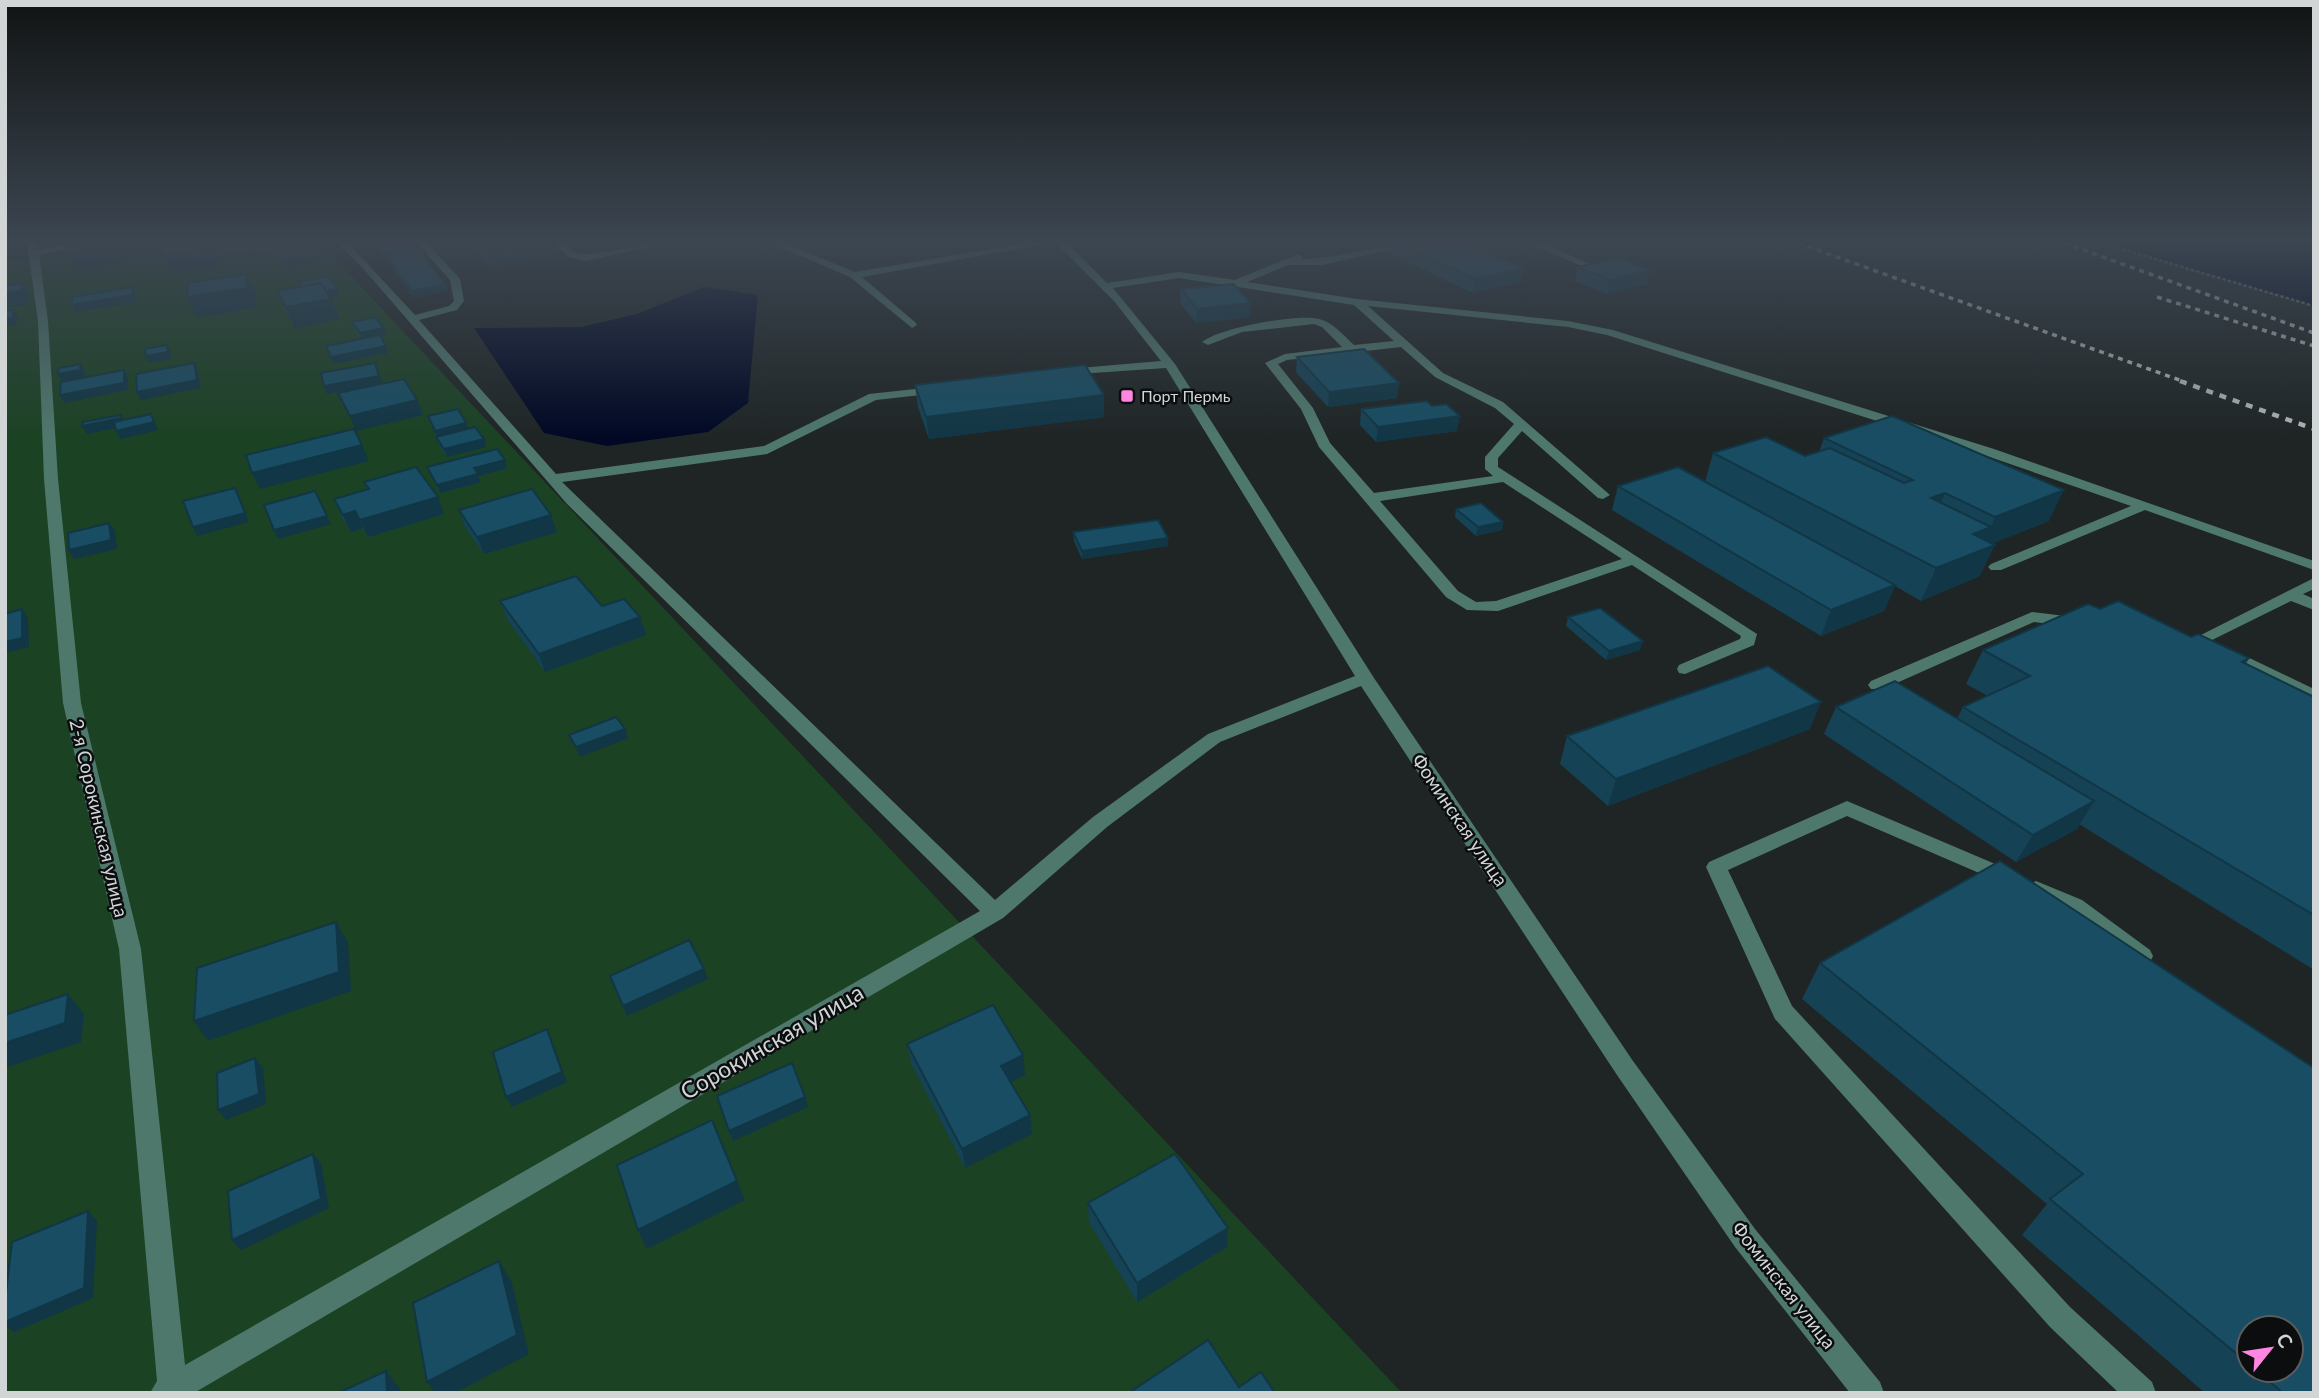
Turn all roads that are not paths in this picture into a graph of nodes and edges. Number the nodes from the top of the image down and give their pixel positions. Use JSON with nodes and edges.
{"nodes":[{"id":1,"x":41,"y":308,"type":"edge"},
{"id":2,"x":403,"y":308,"type":"edge"},
{"id":3,"x":454,"y":308,"type":"edge"},
{"id":4,"x":893,"y":308,"type":"edge"},
{"id":5,"x":1124,"y":308,"type":"edge"},
{"id":6,"x":1364,"y":308,"type":"edge"},
{"id":7,"x":1411,"y":308,"type":"edge"},
{"id":8,"x":1285,"y":310,"type":"dead end"},
{"id":9,"x":412,"y":319,"type":"junction"},
{"id":10,"x":1297,"y":322,"type":"junction"},
{"id":11,"x":912,"y":324,"type":"dead end"},
{"id":12,"x":1208,"y":342,"type":"dead end"},
{"id":13,"x":1403,"y":343,"type":"junction"},
{"id":14,"x":1351,"y":349,"type":"junction"},
{"id":15,"x":1169,"y":364,"type":"junction"},
{"id":16,"x":1052,"y":375,"type":"edge"},
{"id":17,"x":955,"y":387,"type":"edge"},
{"id":18,"x":1521,"y":424,"type":"junction"},
{"id":19,"x":1906,"y":425,"type":"junction"},
{"id":20,"x":1881,"y":433,"type":"edge"},
{"id":21,"x":1504,"y":478,"type":"junction"},
{"id":22,"x":551,"y":480,"type":"junction"},
{"id":23,"x":1603,"y":495,"type":"dead end"},
{"id":24,"x":1370,"y":498,"type":"junction"},
{"id":25,"x":2144,"y":505,"type":"junction"},
{"id":26,"x":1633,"y":560,"type":"junction"},
{"id":27,"x":1996,"y":566,"type":"edge"},
{"id":28,"x":2314,"y":566,"type":"edge"},
{"id":29,"x":2314,"y":583,"type":"edge"},
{"id":30,"x":2291,"y":595,"type":"junction"},
{"id":31,"x":2314,"y":605,"type":"edge"},
{"id":32,"x":2096,"y":626,"type":"edge"},
{"id":33,"x":1685,"y":669,"type":"dead end"},
{"id":34,"x":1365,"y":678,"type":"junction"},
{"id":35,"x":1877,"y":685,"type":"dead end"},
{"id":36,"x":2314,"y":696,"type":"edge"},
{"id":37,"x":995,"y":912,"type":"junction"},
{"id":38,"x":2162,"y":970,"type":"edge"},
{"id":39,"x":170,"y":1391,"type":"edge"},
{"id":40,"x":1868,"y":1393,"type":"edge"},
{"id":41,"x":2141,"y":1393,"type":"edge"}],
"edges":[{"from":1,"to":39,"type":"street","name":"2-я Сорокинская улица"},
{"from":2,"to":9,"type":"street"},
{"from":3,"to":9,"type":"street"},
{"from":4,"to":11,"type":"street"},
{"from":5,"to":15,"type":"street","name":"Фоминская улица"},
{"from":6,"to":13,"type":"street"},
{"from":7,"to":19,"type":"street"},
{"from":8,"to":10,"type":"street"},
{"from":9,"to":22,"type":"street"},
{"from":10,"to":12,"type":"street"},
{"from":10,"to":14,"type":"street"},
{"from":13,"to":14,"type":"street"},
{"from":13,"to":18,"type":"street"},
{"from":14,"to":24,"type":"street"},
{"from":15,"to":16,"type":"street"},
{"from":15,"to":34,"type":"street","name":"Фоминская улица"},
{"from":17,"to":22,"type":"street"},
{"from":18,"to":21,"type":"street"},
{"from":18,"to":23,"type":"street"},
{"from":19,"to":20,"type":"street"},
{"from":19,"to":25,"type":"street"},
{"from":21,"to":24,"type":"street"},
{"from":21,"to":26,"type":"street"},
{"from":22,"to":37,"type":"street"},
{"from":24,"to":26,"type":"street"},
{"from":25,"to":27,"type":"street"},
{"from":25,"to":28,"type":"street"},
{"from":26,"to":33,"type":"street"},
{"from":29,"to":30,"type":"street"},
{"from":30,"to":31,"type":"street"},
{"from":30,"to":36,"type":"street"},
{"from":32,"to":35,"type":"street"},
{"from":34,"to":37,"type":"street","name":"Сорокинская улица"},
{"from":34,"to":40,"type":"street","name":"Фоминская улица"},
{"from":37,"to":39,"type":"street","name":"Сорокинская улица"},
{"from":38,"to":41,"type":"street"}]}
